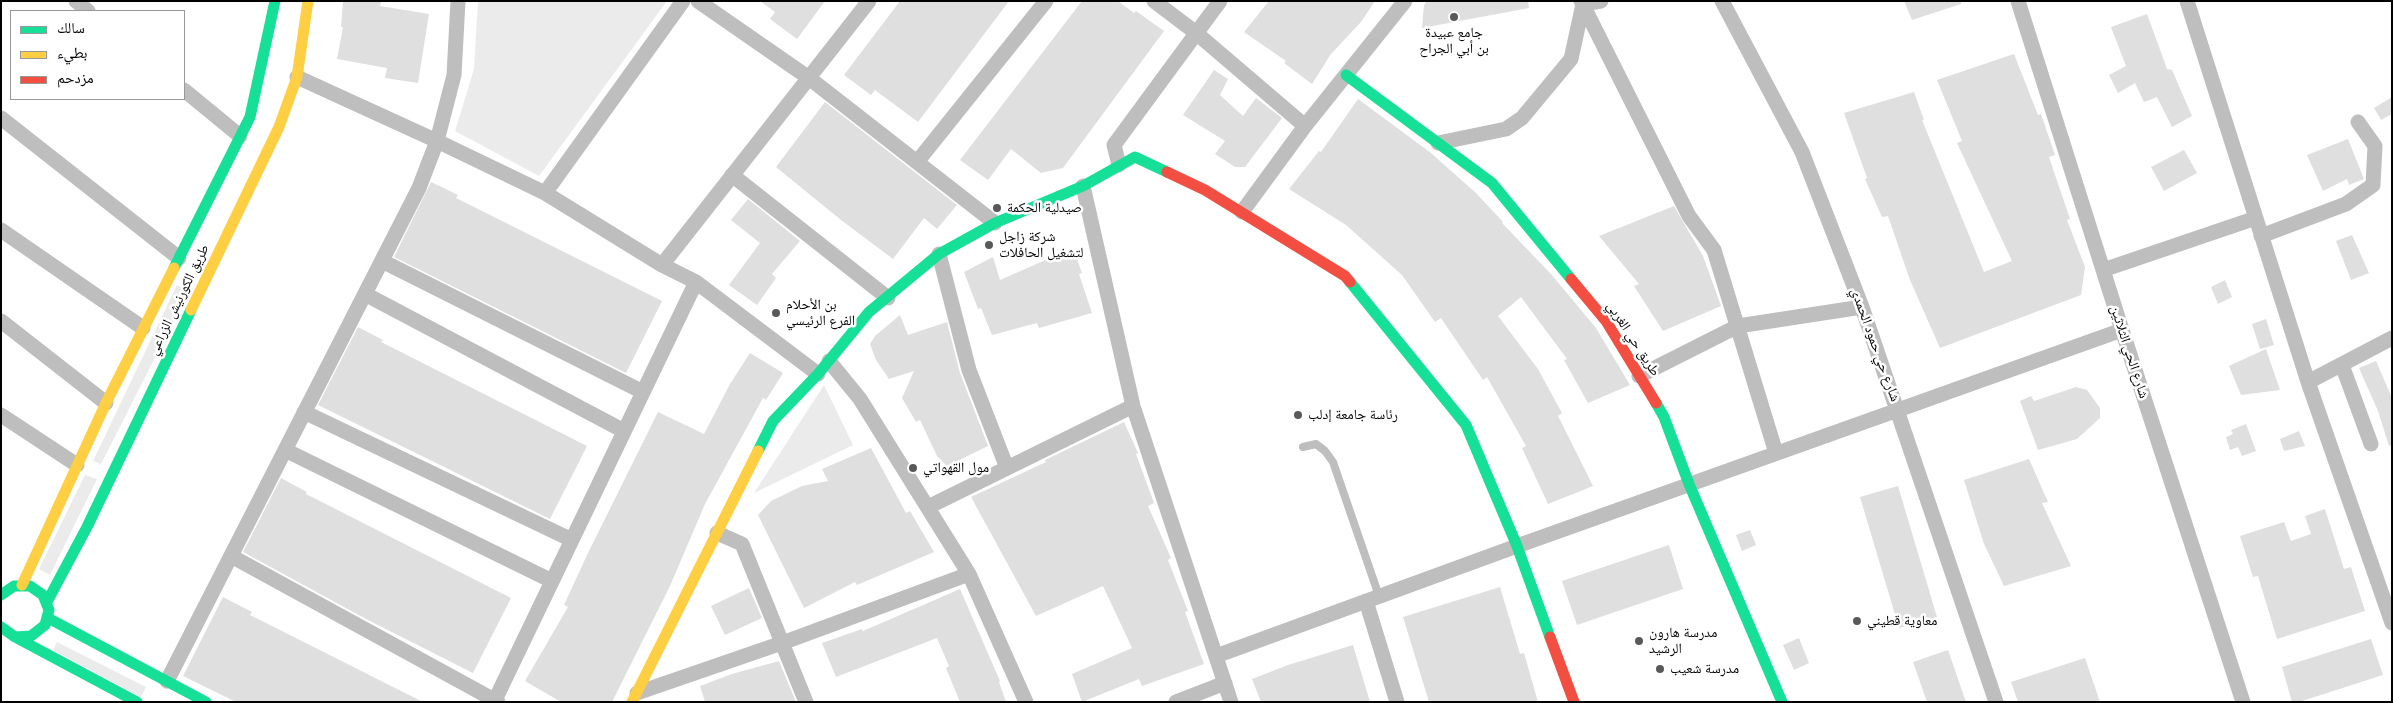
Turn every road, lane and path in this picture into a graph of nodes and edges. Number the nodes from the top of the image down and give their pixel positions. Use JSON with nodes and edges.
{"nodes":[{"id":1,"x":76,"y":1,"type":"edge"},
{"id":2,"x":275,"y":1,"type":"edge"},
{"id":3,"x":308,"y":1,"type":"edge"},
{"id":4,"x":458,"y":1,"type":"edge"},
{"id":5,"x":683,"y":1,"type":"edge"},
{"id":6,"x":698,"y":1,"type":"edge"},
{"id":7,"x":868,"y":1,"type":"edge"},
{"id":8,"x":1046,"y":1,"type":"edge"},
{"id":9,"x":1154,"y":1,"type":"edge"},
{"id":10,"x":1220,"y":1,"type":"edge"},
{"id":11,"x":1405,"y":1,"type":"edge"},
{"id":12,"x":1601,"y":1,"type":"edge"},
{"id":13,"x":1722,"y":1,"type":"edge"},
{"id":14,"x":2018,"y":1,"type":"edge"},
{"id":15,"x":2187,"y":1,"type":"edge"},
{"id":16,"x":1582,"y":3,"type":"edge"},
{"id":17,"x":87,"y":10,"type":"edge"},
{"id":18,"x":1195,"y":32,"type":"junction"},
{"id":19,"x":1346,"y":75,"type":"junction"},
{"id":20,"x":296,"y":77,"type":"junction"},
{"id":21,"x":809,"y":78,"type":"junction"},
{"id":22,"x":185,"y":91,"type":"edge"},
{"id":23,"x":1,"y":118,"type":"edge"},
{"id":24,"x":2358,"y":122,"type":"dead end"},
{"id":25,"x":1305,"y":126,"type":"junction"},
{"id":26,"x":240,"y":136,"type":"junction"},
{"id":27,"x":438,"y":141,"type":"junction"},
{"id":28,"x":1438,"y":143,"type":"junction"},
{"id":29,"x":917,"y":162,"type":"junction"},
{"id":30,"x":1119,"y":166,"type":"junction"},
{"id":31,"x":732,"y":175,"type":"junction"},
{"id":32,"x":1083,"y":186,"type":"junction"},
{"id":33,"x":544,"y":193,"type":"junction"},
{"id":34,"x":1242,"y":212,"type":"junction"},
{"id":35,"x":2256,"y":218,"type":"junction"},
{"id":36,"x":995,"y":223,"type":"junction"},
{"id":37,"x":1,"y":230,"type":"edge"},
{"id":38,"x":2261,"y":236,"type":"junction"},
{"id":39,"x":939,"y":254,"type":"junction"},
{"id":40,"x":179,"y":258,"type":"junction"},
{"id":41,"x":382,"y":261,"type":"junction"},
{"id":42,"x":662,"y":265,"type":"junction"},
{"id":43,"x":2103,"y":270,"type":"junction"},
{"id":44,"x":696,"y":282,"type":"junction"},
{"id":45,"x":365,"y":294,"type":"junction"},
{"id":46,"x":888,"y":298,"type":"junction"},
{"id":47,"x":1862,"y":306,"type":"junction"},
{"id":48,"x":1,"y":322,"type":"edge"},
{"id":49,"x":1738,"y":326,"type":"junction"},
{"id":50,"x":144,"y":328,"type":"junction"},
{"id":51,"x":2122,"y":330,"type":"junction"},
{"id":52,"x":2392,"y":338,"type":"edge"},
{"id":53,"x":829,"y":361,"type":"junction"},
{"id":54,"x":2342,"y":365,"type":"junction"},
{"id":55,"x":818,"y":374,"type":"junction"},
{"id":56,"x":1639,"y":376,"type":"junction"},
{"id":57,"x":2308,"y":382,"type":"junction"},
{"id":58,"x":642,"y":392,"type":"junction"},
{"id":59,"x":106,"y":403,"type":"junction"},
{"id":60,"x":1133,"y":406,"type":"junction"},
{"id":61,"x":1898,"y":410,"type":"junction"},
{"id":62,"x":304,"y":412,"type":"junction"},
{"id":63,"x":1,"y":415,"type":"edge"},
{"id":64,"x":624,"y":431,"type":"junction"},
{"id":65,"x":2371,"y":444,"type":"dead end"},
{"id":66,"x":1303,"y":447,"type":"dead end"},
{"id":67,"x":285,"y":450,"type":"junction"},
{"id":68,"x":1776,"y":454,"type":"junction"},
{"id":69,"x":77,"y":465,"type":"junction"},
{"id":70,"x":1008,"y":468,"type":"junction"},
{"id":71,"x":1689,"y":484,"type":"junction"},
{"id":72,"x":928,"y":507,"type":"junction"},
{"id":73,"x":717,"y":533,"type":"junction"},
{"id":74,"x":572,"y":540,"type":"junction"},
{"id":75,"x":1517,"y":546,"type":"junction"},
{"id":76,"x":231,"y":556,"type":"junction"},
{"id":77,"x":969,"y":574,"type":"junction"},
{"id":78,"x":552,"y":581,"type":"junction"},
{"id":79,"x":22,"y":585,"type":"junction"},
{"id":80,"x":1,"y":595,"type":"edge"},
{"id":81,"x":1372,"y":599,"type":"junction"},
{"id":82,"x":47,"y":602,"type":"junction"},
{"id":83,"x":48,"y":618,"type":"junction"},
{"id":84,"x":2392,"y":623,"type":"edge"},
{"id":85,"x":2,"y":629,"type":"edge"},
{"id":86,"x":15,"y":637,"type":"junction"},
{"id":87,"x":782,"y":643,"type":"junction"},
{"id":88,"x":1216,"y":656,"type":"junction"},
{"id":89,"x":167,"y":680,"type":"junction"},
{"id":90,"x":1225,"y":683,"type":"junction"},
{"id":91,"x":634,"y":697,"type":"edge"},
{"id":92,"x":497,"y":701,"type":"edge"},
{"id":93,"x":137,"y":702,"type":"edge"},
{"id":94,"x":206,"y":702,"type":"edge"},
{"id":95,"x":806,"y":702,"type":"edge"},
{"id":96,"x":1026,"y":702,"type":"edge"},
{"id":97,"x":1176,"y":702,"type":"edge"},
{"id":98,"x":1231,"y":702,"type":"edge"},
{"id":99,"x":1397,"y":702,"type":"edge"},
{"id":100,"x":1574,"y":702,"type":"edge"},
{"id":101,"x":1782,"y":702,"type":"edge"},
{"id":102,"x":1996,"y":702,"type":"edge"},
{"id":103,"x":2243,"y":702,"type":"edge"}],
"edges":[{"from":1,"to":17,"type":"street"},
{"from":2,"to":26,"type":"street"},
{"from":3,"to":20,"type":"street","name":"طريق الكورنيش الزراعي"},
{"from":4,"to":27,"type":"street"},
{"from":5,"to":33,"type":"street"},
{"from":6,"to":21,"type":"street"},
{"from":7,"to":21,"type":"street"},
{"from":8,"to":29,"type":"street"},
{"from":9,"to":18,"type":"street"},
{"from":10,"to":18,"type":"street"},
{"from":11,"to":19,"type":"street"},
{"from":12,"to":16,"type":"street"},
{"from":13,"to":47,"type":"street","name":"شارع حي حمود الحمدي"},
{"from":14,"to":43,"type":"street","name":"شارع الحي الثلاثين"},
{"from":15,"to":35,"type":"street"},
{"from":16,"to":28,"type":"street"},
{"from":16,"to":49,"type":"street"},
{"from":18,"to":25,"type":"street"},
{"from":18,"to":30,"type":"street"},
{"from":19,"to":25,"type":"street"},
{"from":19,"to":28,"type":"street","name":"طريق حي الغربي"},
{"from":20,"to":27,"type":"street"},
{"from":20,"to":82,"type":"street","name":"طريق الكورنيش الزراعي"},
{"from":21,"to":29,"type":"street"},
{"from":21,"to":31,"type":"street"},
{"from":22,"to":26,"type":"street"},
{"from":23,"to":40,"type":"street"},
{"from":24,"to":38,"type":"street"},
{"from":25,"to":34,"type":"street"},
{"from":26,"to":40,"type":"street"},
{"from":27,"to":33,"type":"street"},
{"from":27,"to":41,"type":"street"},
{"from":28,"to":56,"type":"street","name":"طريق حي الغربي"},
{"from":29,"to":36,"type":"street"},
{"from":30,"to":32,"type":"street"},
{"from":30,"to":34,"type":"street"},
{"from":31,"to":42,"type":"street"},
{"from":31,"to":46,"type":"street"},
{"from":32,"to":36,"type":"street"},
{"from":32,"to":60,"type":"street"},
{"from":33,"to":42,"type":"street"},
{"from":34,"to":75,"type":"street"},
{"from":35,"to":38,"type":"street"},
{"from":35,"to":43,"type":"street"},
{"from":36,"to":39,"type":"street"},
{"from":37,"to":50,"type":"street"},
{"from":38,"to":57,"type":"street"},
{"from":39,"to":46,"type":"street"},
{"from":39,"to":70,"type":"street"},
{"from":40,"to":50,"type":"street"},
{"from":41,"to":45,"type":"street"},
{"from":41,"to":58,"type":"street"},
{"from":42,"to":44,"type":"street"},
{"from":43,"to":51,"type":"street","name":"شارع الحي الثلاثين"},
{"from":44,"to":55,"type":"street"},
{"from":44,"to":58,"type":"street"},
{"from":45,"to":62,"type":"street"},
{"from":45,"to":64,"type":"street"},
{"from":46,"to":53,"type":"street"},
{"from":47,"to":49,"type":"street"},
{"from":47,"to":61,"type":"street","name":"شارع حي حمود الحمدي"},
{"from":48,"to":59,"type":"street"},
{"from":49,"to":56,"type":"street"},
{"from":49,"to":68,"type":"street"},
{"from":50,"to":59,"type":"street"},
{"from":51,"to":61,"type":"street"},
{"from":51,"to":103,"type":"street","name":"شارع الحي الثلاثين"},
{"from":52,"to":54,"type":"street"},
{"from":53,"to":55,"type":"street"},
{"from":53,"to":72,"type":"street"},
{"from":54,"to":57,"type":"street"},
{"from":54,"to":65,"type":"street"},
{"from":55,"to":73,"type":"street"},
{"from":56,"to":71,"type":"street","name":"طريق حي الغربي"},
{"from":57,"to":84,"type":"street"},
{"from":58,"to":64,"type":"street"},
{"from":59,"to":69,"type":"street"},
{"from":60,"to":70,"type":"street"},
{"from":60,"to":88,"type":"street"},
{"from":61,"to":68,"type":"street"},
{"from":61,"to":102,"type":"street","name":"شارع حي حمود الحمدي"},
{"from":62,"to":67,"type":"street"},
{"from":62,"to":74,"type":"street"},
{"from":63,"to":69,"type":"street"},
{"from":64,"to":74,"type":"street"},
{"from":66,"to":81,"type":"lane"},
{"from":67,"to":76,"type":"street"},
{"from":67,"to":78,"type":"street"},
{"from":68,"to":71,"type":"street"},
{"from":69,"to":79,"type":"street"},
{"from":70,"to":72,"type":"street"},
{"from":71,"to":75,"type":"street"},
{"from":71,"to":101,"type":"street","name":"طريق حي الغربي"},
{"from":72,"to":77,"type":"street"},
{"from":73,"to":87,"type":"street"},
{"from":73,"to":91,"type":"street"},
{"from":74,"to":78,"type":"street"},
{"from":75,"to":81,"type":"street"},
{"from":75,"to":100,"type":"street"},
{"from":76,"to":89,"type":"street"},
{"from":76,"to":92,"type":"street"},
{"from":77,"to":87,"type":"street"},
{"from":77,"to":96,"type":"street"},
{"from":78,"to":92,"type":"street"},
{"from":79,"to":80,"type":"street"},
{"from":79,"to":82,"type":"street"},
{"from":81,"to":88,"type":"street"},
{"from":81,"to":99,"type":"street"},
{"from":82,"to":83,"type":"street"},
{"from":83,"to":86,"type":"street"},
{"from":83,"to":89,"type":"street"},
{"from":85,"to":86,"type":"street"},
{"from":86,"to":93,"type":"street"},
{"from":87,"to":91,"type":"street"},
{"from":87,"to":95,"type":"street"},
{"from":88,"to":90,"type":"street"},
{"from":89,"to":94,"type":"street"},
{"from":90,"to":97,"type":"street"},
{"from":90,"to":98,"type":"street"}]}
